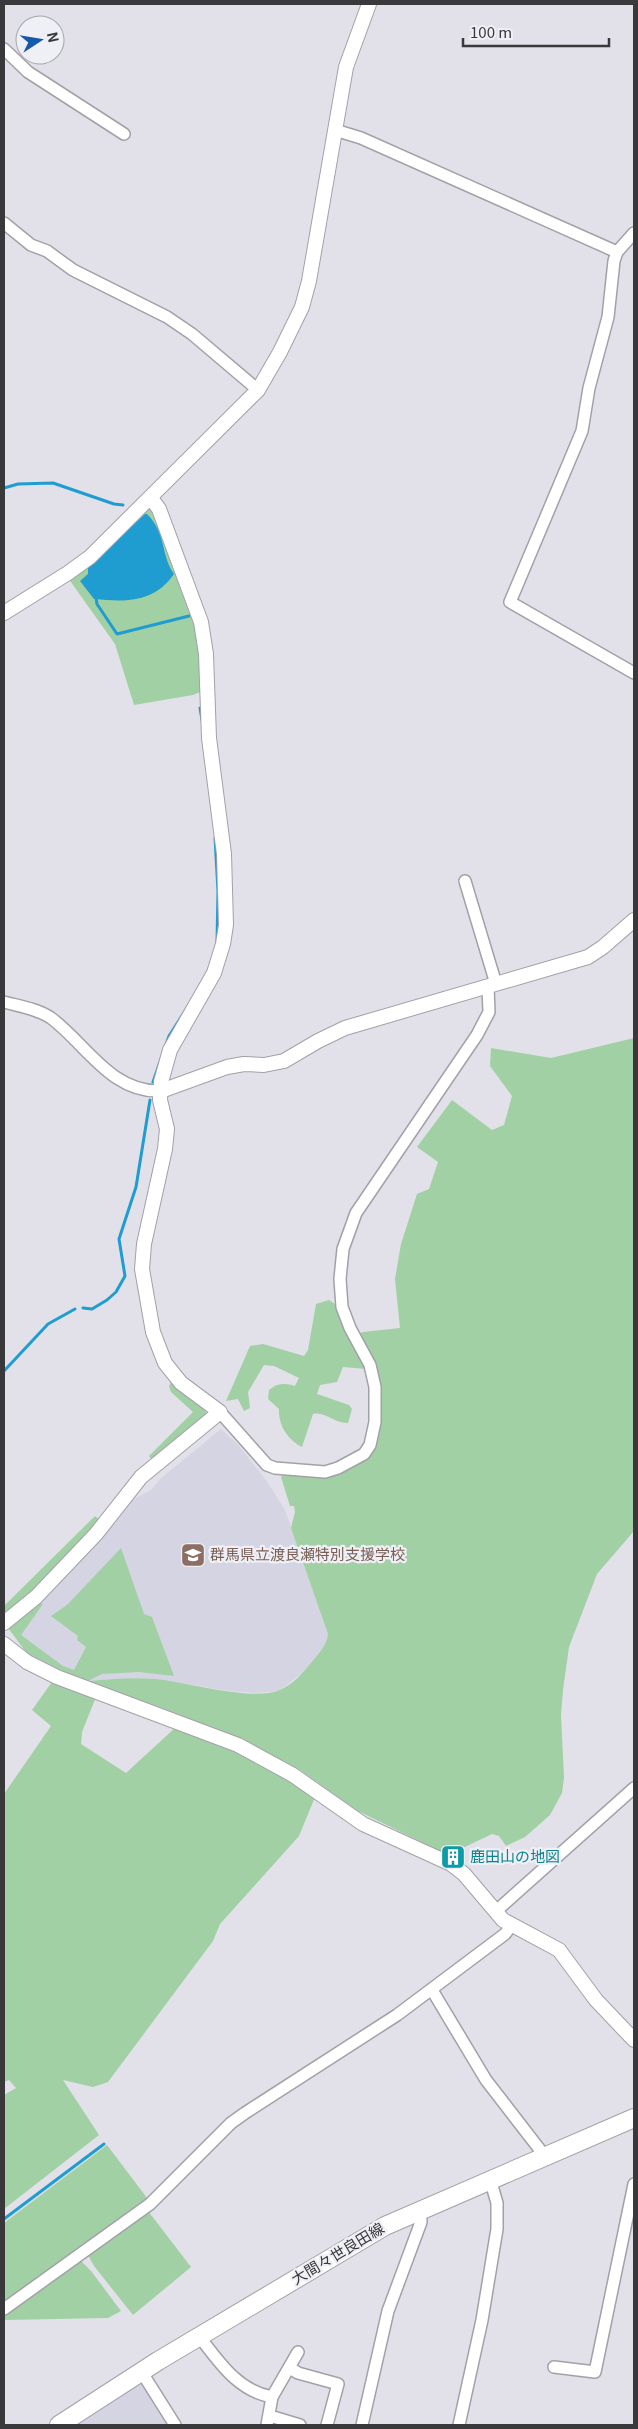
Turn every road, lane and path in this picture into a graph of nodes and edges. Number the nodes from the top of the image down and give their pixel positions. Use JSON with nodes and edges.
{"nodes":[{"id":1,"x":369,"y":4,"type":"edge"},
{"id":2,"x":4,"y":49,"type":"edge"},
{"id":3,"x":335,"y":130,"type":"junction"},
{"id":4,"x":124,"y":134,"type":"dead end"},
{"id":5,"x":4,"y":223,"type":"edge"},
{"id":6,"x":634,"y":233,"type":"edge"},
{"id":7,"x":617,"y":252,"type":"junction"},
{"id":8,"x":258,"y":390,"type":"junction"},
{"id":9,"x":151,"y":498,"type":"junction"},
{"id":10,"x":4,"y":613,"type":"edge"},
{"id":11,"x":634,"y":673,"type":"edge"},
{"id":12,"x":465,"y":881,"type":"dead end"},
{"id":13,"x":634,"y":920,"type":"edge"},
{"id":14,"x":492,"y":985,"type":"junction"},
{"id":15,"x":4,"y":1002,"type":"edge"},
{"id":16,"x":161,"y":1090,"type":"junction"},
{"id":17,"x":220,"y":1412,"type":"junction"},
{"id":18,"x":4,"y":1623,"type":"edge"},
{"id":19,"x":4,"y":1644,"type":"edge"},
{"id":20,"x":634,"y":1788,"type":"edge"},
{"id":21,"x":495,"y":1912,"type":"junction"},
{"id":22,"x":512,"y":1926,"type":"junction"},
{"id":23,"x":432,"y":1990,"type":"junction"},
{"id":24,"x":634,"y":2040,"type":"edge"},
{"id":25,"x":634,"y":2118,"type":"edge"},
{"id":26,"x":544,"y":2155,"type":"junction"},
{"id":27,"x":490,"y":2180,"type":"junction"},
{"id":28,"x":634,"y":2184,"type":"edge"},
{"id":29,"x":420,"y":2209,"type":"junction"},
{"id":30,"x":4,"y":2309,"type":"edge"},
{"id":31,"x":199,"y":2336,"type":"junction"},
{"id":32,"x":298,"y":2352,"type":"dead end"},
{"id":33,"x":554,"y":2367,"type":"dead end"},
{"id":34,"x":290,"y":2368,"type":"junction"},
{"id":35,"x":141,"y":2371,"type":"junction"},
{"id":36,"x":272,"y":2397,"type":"junction"},
{"id":37,"x":268,"y":2421,"type":"edge"},
{"id":38,"x":59,"y":2425,"type":"edge"},
{"id":39,"x":174,"y":2425,"type":"edge"},
{"id":40,"x":300,"y":2425,"type":"edge"},
{"id":41,"x":327,"y":2425,"type":"edge"},
{"id":42,"x":362,"y":2425,"type":"edge"},
{"id":43,"x":459,"y":2425,"type":"edge"}],
"edges":[{"from":1,"to":3,"type":"street"},
{"from":2,"to":4,"type":"street"},
{"from":3,"to":7,"type":"street"},
{"from":3,"to":8,"type":"street"},
{"from":5,"to":8,"type":"street"},
{"from":6,"to":7,"type":"street"},
{"from":7,"to":11,"type":"street"},
{"from":8,"to":9,"type":"street"},
{"from":9,"to":10,"type":"street"},
{"from":9,"to":16,"type":"street"},
{"from":12,"to":14,"type":"street"},
{"from":13,"to":14,"type":"street"},
{"from":14,"to":16,"type":"street"},
{"from":14,"to":17,"type":"street"},
{"from":15,"to":16,"type":"street"},
{"from":16,"to":17,"type":"street"},
{"from":17,"to":18,"type":"street"},
{"from":19,"to":21,"type":"street"},
{"from":20,"to":21,"type":"street"},
{"from":21,"to":22,"type":"street"},
{"from":22,"to":23,"type":"street"},
{"from":22,"to":24,"type":"street"},
{"from":23,"to":26,"type":"street"},
{"from":23,"to":30,"type":"street"},
{"from":25,"to":26,"type":"main road","name":"大間々世良田線"},
{"from":26,"to":27,"type":"main road","name":"大間々世良田線"},
{"from":27,"to":29,"type":"main road","name":"大間々世良田線"},
{"from":27,"to":43,"type":"street"},
{"from":28,"to":33,"type":"street"},
{"from":29,"to":31,"type":"main road","name":"大間々世良田線"},
{"from":29,"to":42,"type":"street"},
{"from":31,"to":35,"type":"main road","name":"大間々世良田線"},
{"from":31,"to":36,"type":"street"},
{"from":32,"to":34,"type":"street"},
{"from":34,"to":36,"type":"street"},
{"from":34,"to":41,"type":"street"},
{"from":35,"to":38,"type":"main road","name":"大間々世良田線"},
{"from":35,"to":39,"type":"street"},
{"from":36,"to":37,"type":"street"},
{"from":37,"to":40,"type":"street"}]}
